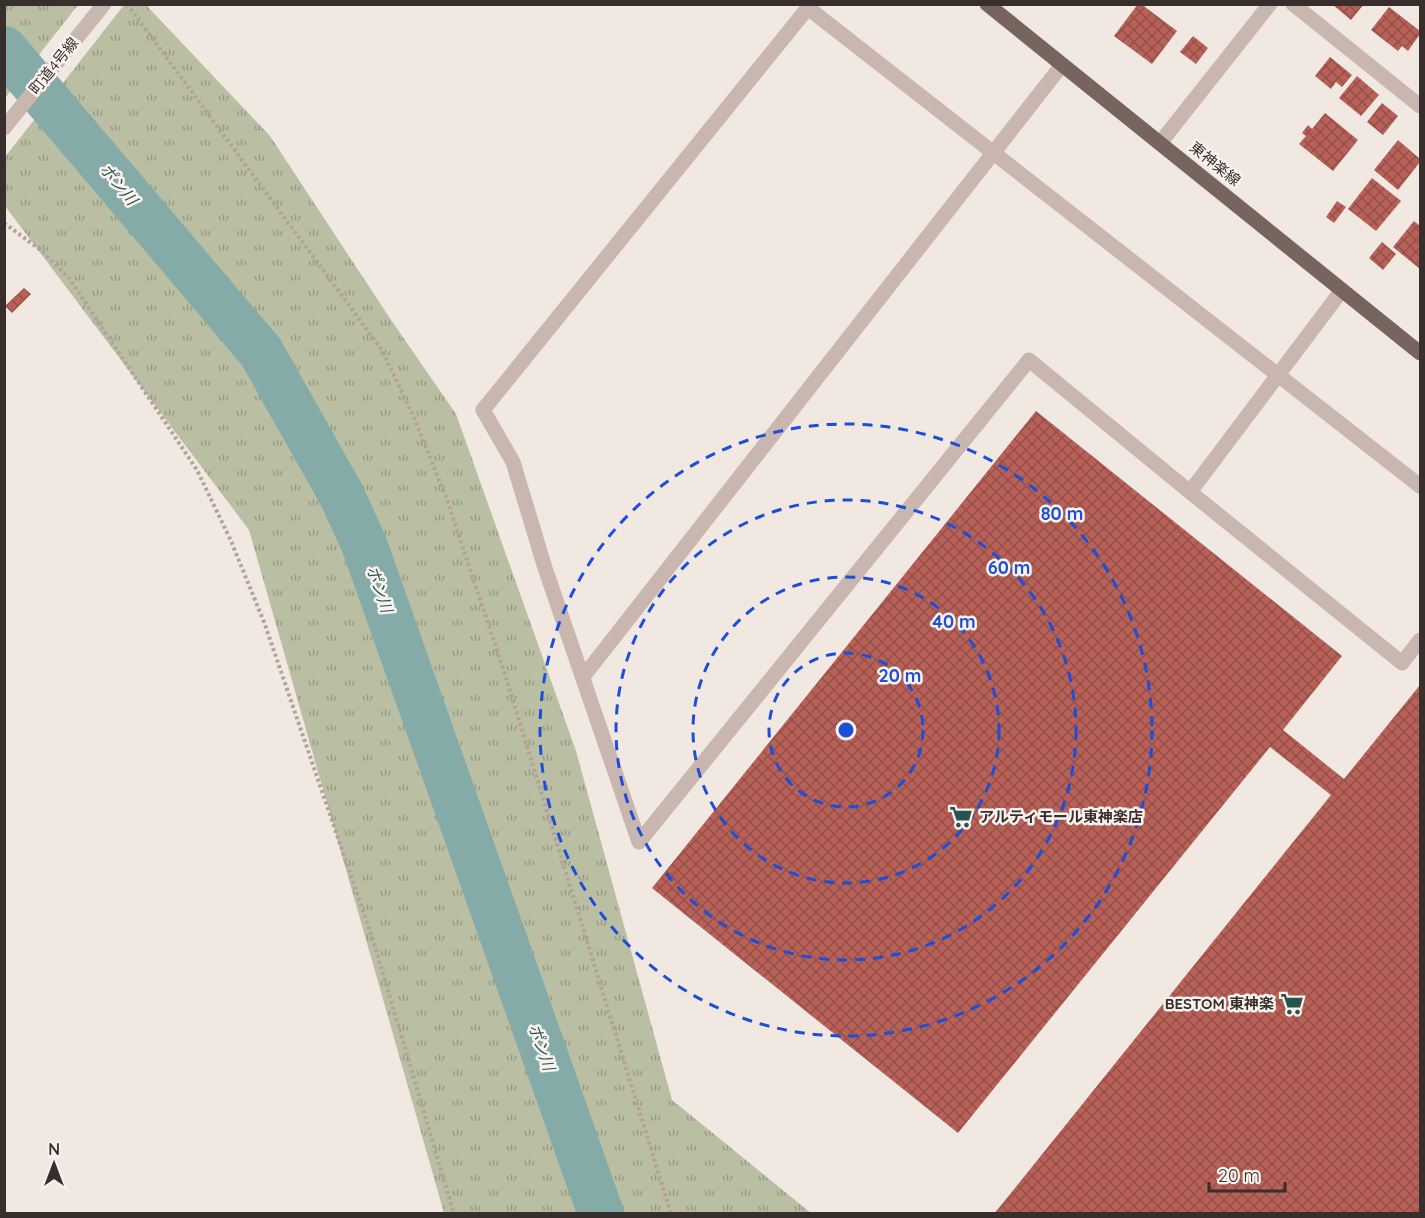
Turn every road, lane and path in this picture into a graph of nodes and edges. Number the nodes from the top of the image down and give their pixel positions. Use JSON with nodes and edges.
{"nodes":[{"id":1,"x":128,"y":4,"type":"edge"},
{"id":2,"x":987,"y":4,"type":"edge"},
{"id":3,"x":1270,"y":4,"type":"edge"},
{"id":4,"x":1293,"y":4,"type":"edge"},
{"id":5,"x":809,"y":6,"type":"edge"},
{"id":6,"x":102,"y":7,"type":"edge"},
{"id":7,"x":1062,"y":65,"type":"junction"},
{"id":8,"x":1419,"y":102,"type":"edge"},
{"id":9,"x":4,"y":128,"type":"edge"},
{"id":10,"x":1160,"y":143,"type":"junction"},
{"id":11,"x":994,"y":153,"type":"junction"},
{"id":12,"x":4,"y":223,"type":"edge"},
{"id":13,"x":1342,"y":290,"type":"junction"},
{"id":14,"x":1420,"y":352,"type":"edge"},
{"id":15,"x":1279,"y":375,"type":"junction"},
{"id":16,"x":1420,"y":486,"type":"edge"},
{"id":17,"x":1190,"y":492,"type":"junction"},
{"id":18,"x":1420,"y":640,"type":"edge"},
{"id":19,"x":583,"y":677,"type":"junction"},
{"id":20,"x":454,"y":1214,"type":"edge"},
{"id":21,"x":671,"y":1214,"type":"edge"}],
"edges":[{"from":1,"to":21,"type":"path"},
{"from":2,"to":7,"type":"main road","name":"東神楽線"},
{"from":3,"to":10,"type":"street"},
{"from":4,"to":8,"type":"street"},
{"from":5,"to":11,"type":"street"},
{"from":5,"to":19,"type":"street"},
{"from":6,"to":9,"type":"street","name":"町道4号線"},
{"from":7,"to":10,"type":"main road","name":"東神楽線"},
{"from":7,"to":11,"type":"street"},
{"from":10,"to":13,"type":"main road","name":"東神楽線"},
{"from":11,"to":15,"type":"street"},
{"from":11,"to":19,"type":"street"},
{"from":12,"to":20,"type":"path"},
{"from":13,"to":14,"type":"main road","name":"東神楽線"},
{"from":13,"to":15,"type":"street"},
{"from":15,"to":16,"type":"street"},
{"from":15,"to":17,"type":"street"},
{"from":17,"to":18,"type":"street"},
{"from":17,"to":19,"type":"street"}]}
